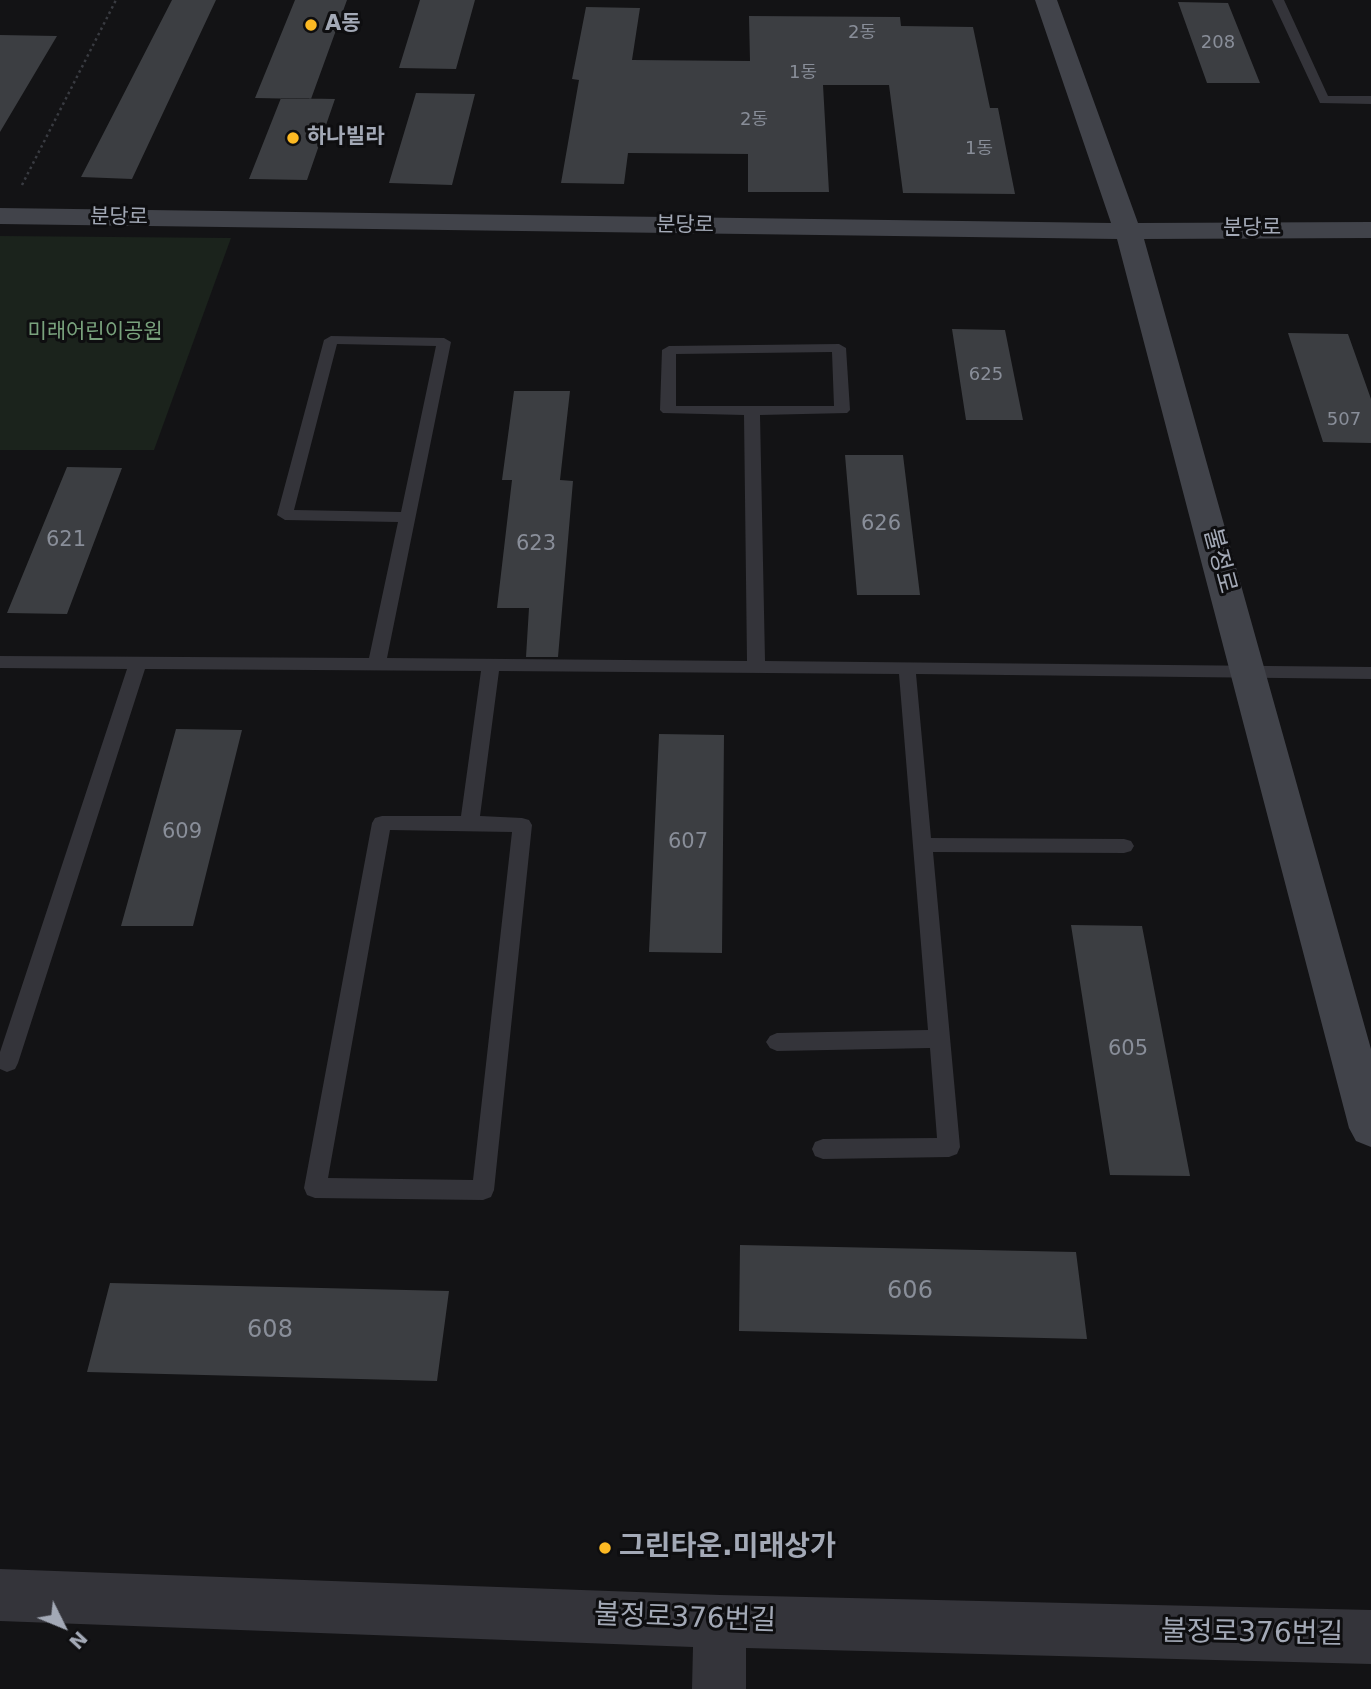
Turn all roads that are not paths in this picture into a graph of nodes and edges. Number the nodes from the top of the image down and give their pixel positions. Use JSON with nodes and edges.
{"nodes":[{"id":1,"x":1046,"y":0,"type":"edge"},
{"id":2,"x":1278,"y":0,"type":"edge"},
{"id":3,"x":1371,"y":100,"type":"edge"},
{"id":4,"x":4,"y":216,"type":"edge"},
{"id":5,"x":1371,"y":230,"type":"edge"},
{"id":6,"x":1125,"y":231,"type":"junction"},
{"id":7,"x":752,"y":411,"type":"junction"},
{"id":8,"x":407,"y":517,"type":"junction"},
{"id":9,"x":0,"y":662,"type":"edge"},
{"id":10,"x":138,"y":663,"type":"junction"},
{"id":11,"x":377,"y":664,"type":"junction"},
{"id":12,"x":491,"y":665,"type":"junction"},
{"id":13,"x":756,"y":667,"type":"junction"},
{"id":14,"x":907,"y":668,"type":"junction"},
{"id":15,"x":1248,"y":670,"type":"junction"},
{"id":16,"x":1371,"y":673,"type":"edge"},
{"id":17,"x":470,"y":823,"type":"junction"},
{"id":18,"x":922,"y":845,"type":"junction"},
{"id":19,"x":1124,"y":846,"type":"dead end"},
{"id":20,"x":939,"y":1039,"type":"junction"},
{"id":21,"x":777,"y":1042,"type":"dead end"},
{"id":22,"x":7,"y":1063,"type":"dead end"},
{"id":23,"x":1371,"y":1128,"type":"edge"},
{"id":24,"x":823,"y":1149,"type":"dead end"},
{"id":25,"x":0,"y":1595,"type":"edge"},
{"id":26,"x":720,"y":1621,"type":"junction"},
{"id":27,"x":1371,"y":1637,"type":"edge"},
{"id":28,"x":719,"y":1689,"type":"edge"}],
"edges":[{"from":1,"to":6,"type":"main road","name":"불정로"},
{"from":2,"to":3,"type":"lane"},
{"from":4,"to":6,"type":"main road","name":"분당로"},
{"from":5,"to":6,"type":"main road","name":"분당로"},
{"from":6,"to":15,"type":"main road","name":"불정로"},
{"from":7,"to":7,"type":"lane"},
{"from":7,"to":13,"type":"lane"},
{"from":8,"to":8,"type":"lane"},
{"from":8,"to":11,"type":"lane"},
{"from":9,"to":10,"type":"lane"},
{"from":10,"to":11,"type":"lane"},
{"from":10,"to":22,"type":"lane"},
{"from":11,"to":12,"type":"lane"},
{"from":12,"to":13,"type":"lane"},
{"from":12,"to":17,"type":"lane"},
{"from":13,"to":14,"type":"lane"},
{"from":14,"to":15,"type":"lane"},
{"from":14,"to":18,"type":"lane"},
{"from":15,"to":16,"type":"lane"},
{"from":15,"to":23,"type":"main road","name":"불정로"},
{"from":17,"to":17,"type":"lane"},
{"from":18,"to":19,"type":"lane"},
{"from":18,"to":20,"type":"lane"},
{"from":20,"to":21,"type":"lane"},
{"from":20,"to":24,"type":"lane"},
{"from":25,"to":26,"type":"street","name":"불정로376번길"},
{"from":26,"to":27,"type":"street","name":"불정로376번길"},
{"from":26,"to":28,"type":"street"}]}
